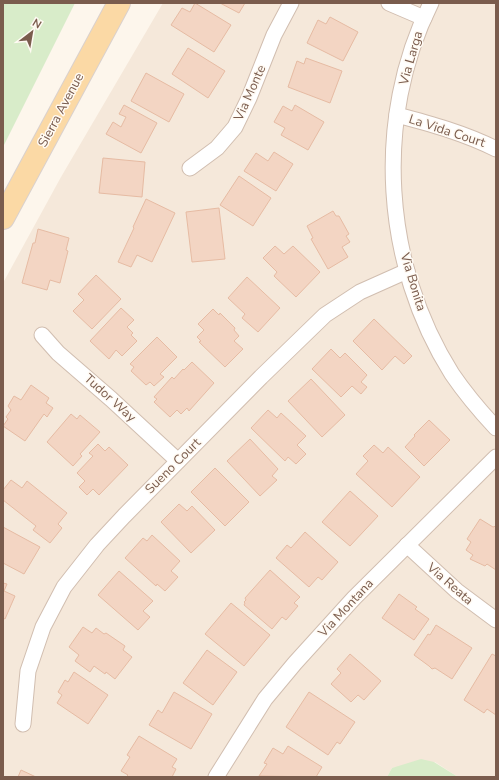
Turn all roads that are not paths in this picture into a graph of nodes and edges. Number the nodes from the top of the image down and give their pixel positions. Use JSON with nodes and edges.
{"nodes":[{"id":1,"x":120,"y":3,"type":"edge"},
{"id":2,"x":291,"y":3,"type":"edge"},
{"id":3,"x":389,"y":3,"type":"edge"},
{"id":4,"x":431,"y":3,"type":"edge"},
{"id":5,"x":424,"y":18,"type":"junction"},
{"id":6,"x":397,"y":115,"type":"junction"},
{"id":7,"x":496,"y":149,"type":"edge"},
{"id":8,"x":190,"y":168,"type":"dead end"},
{"id":9,"x":3,"y":218,"type":"edge"},
{"id":10,"x":407,"y":271,"type":"junction"},
{"id":11,"x":42,"y":335,"type":"dead end"},
{"id":12,"x":496,"y":428,"type":"edge"},
{"id":13,"x":496,"y":456,"type":"edge"},
{"id":14,"x":178,"y":462,"type":"junction"},
{"id":15,"x":407,"y":545,"type":"junction"},
{"id":16,"x":496,"y":620,"type":"edge"},
{"id":17,"x":23,"y":724,"type":"dead end"},
{"id":18,"x":216,"y":777,"type":"edge"}],
"edges":[{"from":1,"to":9,"type":"main road","name":"Sierra Avenue"},
{"from":2,"to":8,"type":"street","name":"Via Monte"},
{"from":3,"to":5,"type":"street"},
{"from":4,"to":5,"type":"street","name":"Via Larga"},
{"from":5,"to":6,"type":"street","name":"Via Larga"},
{"from":6,"to":7,"type":"street","name":"La Vida Court"},
{"from":6,"to":10,"type":"street","name":"Via Bonita"},
{"from":10,"to":12,"type":"street","name":"Via Bonita"},
{"from":10,"to":14,"type":"street","name":"Sueno Court"},
{"from":11,"to":14,"type":"street","name":"Tudor Way"},
{"from":13,"to":15,"type":"street","name":"Via Montana"},
{"from":14,"to":17,"type":"street","name":"Sueno Court"},
{"from":15,"to":16,"type":"street","name":"Via Reata"},
{"from":15,"to":18,"type":"street","name":"Via Montana"}]}
